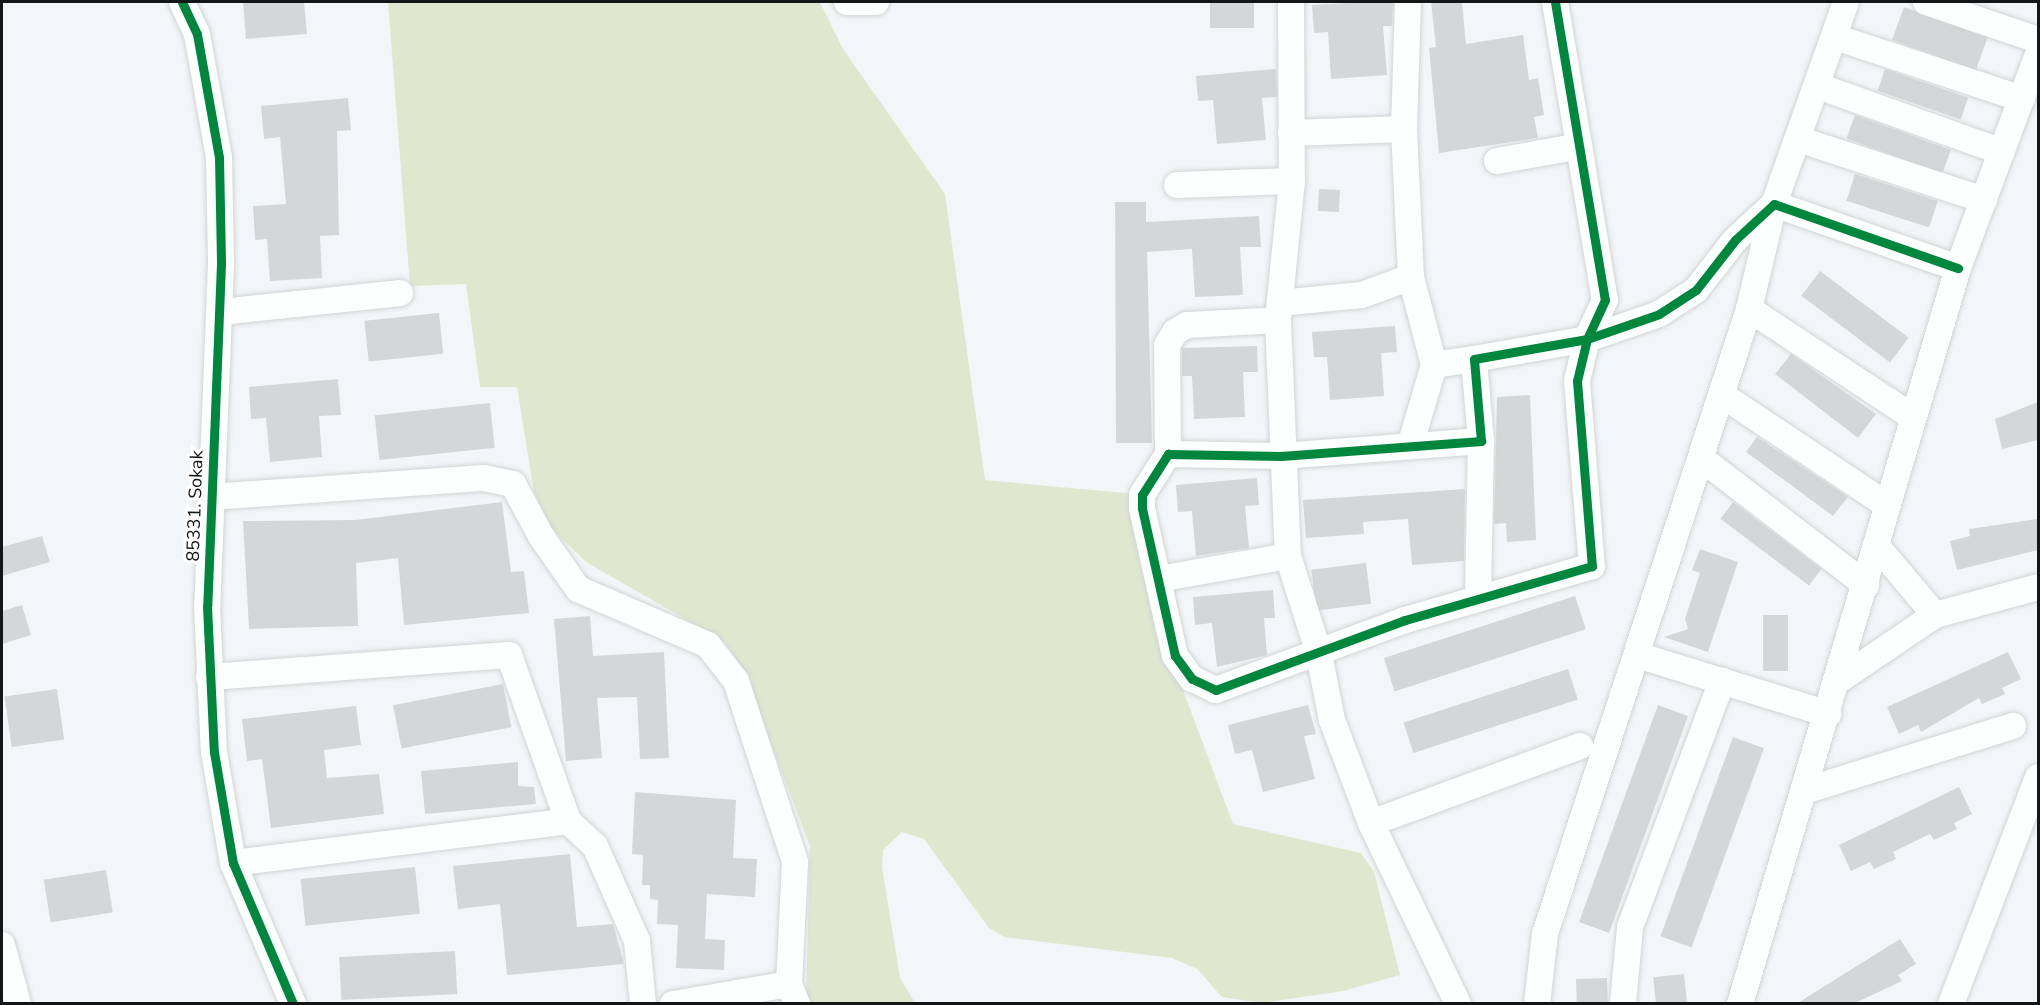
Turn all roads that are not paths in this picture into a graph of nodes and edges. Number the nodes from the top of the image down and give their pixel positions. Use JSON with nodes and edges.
{"nodes":[{"id":1,"x":182,"y":2,"type":"edge"},
{"id":2,"x":847,"y":2,"type":"edge"},
{"id":3,"x":876,"y":2,"type":"edge"},
{"id":4,"x":1291,"y":2,"type":"edge"},
{"id":5,"x":1408,"y":2,"type":"edge"},
{"id":6,"x":1555,"y":2,"type":"edge"},
{"id":7,"x":1846,"y":2,"type":"edge"},
{"id":8,"x":1941,"y":4,"type":"edge"},
{"id":9,"x":1835,"y":37,"type":"junction"},
{"id":10,"x":2038,"y":40,"type":"edge"},
{"id":11,"x":2038,"y":54,"type":"edge"},
{"id":12,"x":1818,"y":86,"type":"junction"},
{"id":13,"x":2022,"y":99,"type":"junction"},
{"id":14,"x":1404,"y":129,"type":"junction"},
{"id":15,"x":1291,"y":133,"type":"junction"},
{"id":16,"x":1798,"y":139,"type":"junction"},
{"id":17,"x":1580,"y":146,"type":"junction"},
{"id":18,"x":2002,"y":152,"type":"junction"},
{"id":19,"x":1497,"y":161,"type":"dead end"},
{"id":20,"x":1292,"y":181,"type":"junction"},
{"id":21,"x":1177,"y":185,"type":"dead end"},
{"id":22,"x":1984,"y":200,"type":"junction"},
{"id":23,"x":1774,"y":204,"type":"junction"},
{"id":24,"x":1958,"y":268,"type":"junction"},
{"id":25,"x":1411,"y":277,"type":"junction"},
{"id":26,"x":400,"y":294,"type":"dead end"},
{"id":27,"x":1749,"y":309,"type":"junction"},
{"id":28,"x":1279,"y":311,"type":"junction"},
{"id":29,"x":220,"y":312,"type":"junction"},
{"id":30,"x":1587,"y":339,"type":"junction"},
{"id":31,"x":1474,"y":359,"type":"junction"},
{"id":32,"x":1434,"y":365,"type":"junction"},
{"id":33,"x":1722,"y":395,"type":"junction"},
{"id":34,"x":1913,"y":417,"type":"junction"},
{"id":35,"x":1481,"y":441,"type":"junction"},
{"id":36,"x":1410,"y":446,"type":"junction"},
{"id":37,"x":1168,"y":454,"type":"junction"},
{"id":38,"x":1281,"y":456,"type":"junction"},
{"id":39,"x":1702,"y":459,"type":"junction"},
{"id":40,"x":211,"y":497,"type":"junction"},
{"id":41,"x":1887,"y":504,"type":"junction"},
{"id":42,"x":1876,"y":545,"type":"junction"},
{"id":43,"x":1288,"y":556,"type":"junction"},
{"id":44,"x":1159,"y":579,"type":"junction"},
{"id":45,"x":1866,"y":585,"type":"junction"},
{"id":46,"x":2038,"y":587,"type":"edge"},
{"id":47,"x":1478,"y":596,"type":"junction"},
{"id":48,"x":1935,"y":615,"type":"junction"},
{"id":49,"x":1319,"y":654,"type":"junction"},
{"id":50,"x":1640,"y":656,"type":"junction"},
{"id":51,"x":208,"y":677,"type":"junction"},
{"id":52,"x":1839,"y":680,"type":"junction"},
{"id":53,"x":1722,"y":681,"type":"junction"},
{"id":54,"x":1828,"y":714,"type":"junction"},
{"id":55,"x":2013,"y":726,"type":"dead end"},
{"id":56,"x":1580,"y":747,"type":"dead end"},
{"id":57,"x":2038,"y":777,"type":"edge"},
{"id":58,"x":1804,"y":791,"type":"junction"},
{"id":59,"x":568,"y":820,"type":"junction"},
{"id":60,"x":1371,"y":822,"type":"junction"},
{"id":61,"x":233,"y":864,"type":"junction"},
{"id":62,"x":2,"y":945,"type":"edge"},
{"id":63,"x":793,"y":994,"type":"edge"},
{"id":64,"x":18,"y":1004,"type":"edge"},
{"id":65,"x":293,"y":1004,"type":"edge"},
{"id":66,"x":643,"y":1004,"type":"edge"},
{"id":67,"x":674,"y":1004,"type":"edge"},
{"id":68,"x":1458,"y":1004,"type":"edge"},
{"id":69,"x":1538,"y":1004,"type":"edge"},
{"id":70,"x":1623,"y":1004,"type":"edge"},
{"id":71,"x":1740,"y":1004,"type":"edge"},
{"id":72,"x":1951,"y":1004,"type":"edge"}],
"edges":[{"from":1,"to":29,"type":"street","name":"85331. Sokak"},
{"from":2,"to":3,"type":"street"},
{"from":4,"to":15,"type":"street"},
{"from":5,"to":14,"type":"street"},
{"from":6,"to":17,"type":"street"},
{"from":7,"to":9,"type":"street"},
{"from":8,"to":10,"type":"street"},
{"from":9,"to":12,"type":"street"},
{"from":9,"to":13,"type":"street"},
{"from":11,"to":13,"type":"street"},
{"from":12,"to":16,"type":"street"},
{"from":12,"to":18,"type":"street"},
{"from":13,"to":18,"type":"street"},
{"from":14,"to":15,"type":"street"},
{"from":14,"to":25,"type":"street"},
{"from":15,"to":20,"type":"street"},
{"from":16,"to":22,"type":"street"},
{"from":16,"to":23,"type":"street"},
{"from":17,"to":19,"type":"street"},
{"from":17,"to":30,"type":"street"},
{"from":18,"to":22,"type":"street"},
{"from":20,"to":21,"type":"street"},
{"from":20,"to":28,"type":"street"},
{"from":22,"to":24,"type":"street"},
{"from":23,"to":24,"type":"street"},
{"from":23,"to":27,"type":"street"},
{"from":23,"to":30,"type":"street"},
{"from":24,"to":34,"type":"street"},
{"from":25,"to":28,"type":"street"},
{"from":25,"to":32,"type":"street"},
{"from":26,"to":29,"type":"street"},
{"from":27,"to":33,"type":"street"},
{"from":27,"to":34,"type":"street"},
{"from":28,"to":37,"type":"street"},
{"from":28,"to":38,"type":"street"},
{"from":29,"to":40,"type":"street","name":"85331. Sokak"},
{"from":30,"to":31,"type":"street"},
{"from":30,"to":47,"type":"street"},
{"from":31,"to":32,"type":"street"},
{"from":31,"to":35,"type":"street"},
{"from":32,"to":36,"type":"street"},
{"from":33,"to":39,"type":"street"},
{"from":33,"to":41,"type":"street"},
{"from":34,"to":41,"type":"street"},
{"from":35,"to":36,"type":"street"},
{"from":35,"to":47,"type":"street"},
{"from":36,"to":38,"type":"street"},
{"from":37,"to":38,"type":"street"},
{"from":37,"to":44,"type":"street"},
{"from":38,"to":43,"type":"street"},
{"from":39,"to":45,"type":"street"},
{"from":39,"to":50,"type":"street"},
{"from":40,"to":51,"type":"street","name":"85331. Sokak"},
{"from":40,"to":63,"type":"street"},
{"from":41,"to":42,"type":"street"},
{"from":42,"to":45,"type":"street"},
{"from":42,"to":48,"type":"street"},
{"from":43,"to":44,"type":"street"},
{"from":43,"to":49,"type":"street"},
{"from":44,"to":49,"type":"street"},
{"from":45,"to":52,"type":"street"},
{"from":46,"to":48,"type":"street"},
{"from":47,"to":49,"type":"street"},
{"from":48,"to":52,"type":"street"},
{"from":49,"to":60,"type":"street"},
{"from":50,"to":53,"type":"street"},
{"from":50,"to":69,"type":"street"},
{"from":51,"to":59,"type":"street"},
{"from":51,"to":61,"type":"street","name":"85331. Sokak"},
{"from":52,"to":54,"type":"street"},
{"from":53,"to":54,"type":"street"},
{"from":53,"to":70,"type":"street"},
{"from":54,"to":58,"type":"street"},
{"from":55,"to":58,"type":"street"},
{"from":56,"to":60,"type":"street"},
{"from":57,"to":72,"type":"street"},
{"from":58,"to":71,"type":"street"},
{"from":59,"to":61,"type":"street"},
{"from":59,"to":66,"type":"street"},
{"from":60,"to":68,"type":"street"},
{"from":61,"to":65,"type":"street","name":"85331. Sokak"},
{"from":62,"to":64,"type":"street"},
{"from":63,"to":67,"type":"street"}]}
